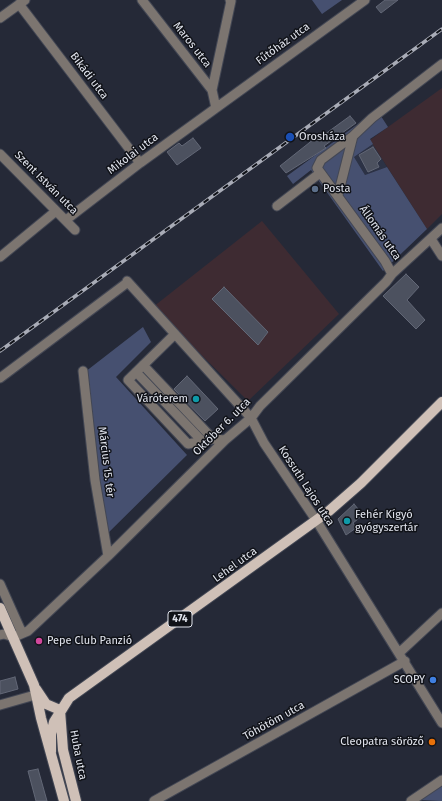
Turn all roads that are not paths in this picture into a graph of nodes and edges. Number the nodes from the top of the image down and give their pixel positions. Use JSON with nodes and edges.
{"nodes":[{"id":1,"x":142,"y":0,"type":"edge"},
{"id":2,"x":230,"y":0,"type":"edge"},
{"id":3,"x":365,"y":0,"type":"edge"},
{"id":4,"x":22,"y":2,"type":"edge"},
{"id":5,"x":0,"y":18,"type":"edge"},
{"id":6,"x":442,"y":64,"type":"edge"},
{"id":7,"x":212,"y":90,"type":"junction"},
{"id":8,"x":216,"y":108,"type":"junction"},
{"id":9,"x":353,"y":136,"type":"junction"},
{"id":10,"x":0,"y":154,"type":"edge"},
{"id":11,"x":140,"y":163,"type":"junction"},
{"id":12,"x":319,"y":170,"type":"junction"},
{"id":13,"x":338,"y":195,"type":"junction"},
{"id":14,"x":277,"y":206,"type":"dead end"},
{"id":15,"x":56,"y":210,"type":"junction"},
{"id":16,"x":66,"y":220,"type":"junction"},
{"id":17,"x":442,"y":228,"type":"edge"},
{"id":18,"x":76,"y":230,"type":"dead end"},
{"id":19,"x":431,"y":239,"type":"junction"},
{"id":20,"x":442,"y":256,"type":"edge"},
{"id":21,"x":0,"y":257,"type":"edge"},
{"id":22,"x":392,"y":274,"type":"junction"},
{"id":23,"x":175,"y":334,"type":"junction"},
{"id":24,"x":143,"y":365,"type":"junction"},
{"id":25,"x":83,"y":371,"type":"dead end"},
{"id":26,"x":0,"y":378,"type":"edge"},
{"id":27,"x":442,"y":402,"type":"edge"},
{"id":28,"x":251,"y":418,"type":"junction"},
{"id":29,"x":213,"y":439,"type":"junction"},
{"id":30,"x":225,"y":440,"type":"junction"},
{"id":31,"x":316,"y":520,"type":"junction"},
{"id":32,"x":108,"y":556,"type":"junction"},
{"id":33,"x":0,"y":584,"type":"edge"},
{"id":34,"x":0,"y":608,"type":"edge"},
{"id":35,"x":442,"y":613,"type":"edge"},
{"id":36,"x":8,"y":632,"type":"edge"},
{"id":37,"x":399,"y":653,"type":"junction"},
{"id":38,"x":405,"y":661,"type":"junction"},
{"id":39,"x":35,"y":690,"type":"junction"},
{"id":40,"x":0,"y":705,"type":"edge"},
{"id":41,"x":60,"y":710,"type":"junction"},
{"id":42,"x":442,"y":723,"type":"edge"},
{"id":43,"x":51,"y":752,"type":"junction"},
{"id":44,"x":442,"y":780,"type":"edge"},
{"id":45,"x":416,"y":800,"type":"edge"},
{"id":46,"x":64,"y":801,"type":"edge"},
{"id":47,"x":76,"y":801,"type":"edge"},
{"id":48,"x":154,"y":801,"type":"edge"}],
"edges":[{"from":1,"to":7,"type":"street","name":"Maros utca"},
{"from":2,"to":7,"type":"street"},
{"from":3,"to":8,"type":"street","name":"Fűtőház utca"},
{"from":4,"to":5,"type":"street"},
{"from":4,"to":11,"type":"street","name":"Bikádi utca"},
{"from":6,"to":9,"type":"street"},
{"from":7,"to":8,"type":"street","name":"Maros utca"},
{"from":8,"to":11,"type":"street","name":"Mikolai utca"},
{"from":9,"to":12,"type":"street"},
{"from":9,"to":13,"type":"street"},
{"from":10,"to":15,"type":"street","name":"Szent István utca"},
{"from":11,"to":16,"type":"street","name":"Mikolai utca"},
{"from":12,"to":13,"type":"street","name":"Állomás utca"},
{"from":12,"to":14,"type":"street"},
{"from":13,"to":22,"type":"street","name":"Állomás utca"},
{"from":15,"to":16,"type":"street","name":"Szent István utca"},
{"from":15,"to":21,"type":"street"},
{"from":16,"to":18,"type":"street","name":"Szent István utca"},
{"from":17,"to":19,"type":"street","name":"Október 6. utca"},
{"from":19,"to":20,"type":"street"},
{"from":19,"to":22,"type":"street","name":"Október 6. utca"},
{"from":22,"to":28,"type":"street","name":"Október 6. utca"},
{"from":23,"to":24,"type":"street"},
{"from":23,"to":26,"type":"street","name":"Kossuth Lajos utca"},
{"from":23,"to":28,"type":"street","name":"Kossuth Lajos utca"},
{"from":24,"to":29,"type":"street"},
{"from":24,"to":29,"type":"street"},
{"from":25,"to":32,"type":"street","name":"Március 15. tér"},
{"from":27,"to":31,"type":"main road","name":"Lehel utca","number":"474"},
{"from":28,"to":30,"type":"street","name":"Október 6. utca"},
{"from":28,"to":31,"type":"street","name":"Kossuth Lajos utca"},
{"from":29,"to":30,"type":"street"},
{"from":30,"to":32,"type":"street","name":"Október 6. utca"},
{"from":31,"to":37,"type":"street","name":"Kossuth Lajos utca"},
{"from":31,"to":41,"type":"main road","name":"Lehel utca","number":"474"},
{"from":32,"to":36,"type":"street","name":"Október 6. utca"},
{"from":33,"to":36,"type":"street","name":"Huba utca"},
{"from":34,"to":36,"type":"main road"},
{"from":35,"to":37,"type":"street"},
{"from":36,"to":39,"type":"main road","name":"Huba utca"},
{"from":37,"to":38,"type":"street","name":"Kossuth Lajos utca"},
{"from":38,"to":42,"type":"street","name":"Kossuth Lajos utca"},
{"from":38,"to":48,"type":"street","name":"Töhötöm utca"},
{"from":39,"to":40,"type":"street"},
{"from":39,"to":41,"type":"main road"},
{"from":39,"to":43,"type":"main road","name":"Huba utca"},
{"from":41,"to":43,"type":"main road","name":"Huba utca","number":"474"},
{"from":41,"to":47,"type":"main road","name":"Huba utca"},
{"from":43,"to":46,"type":"main road","name":"Huba utca","number":"474"},
{"from":44,"to":45,"type":"street"}]}
